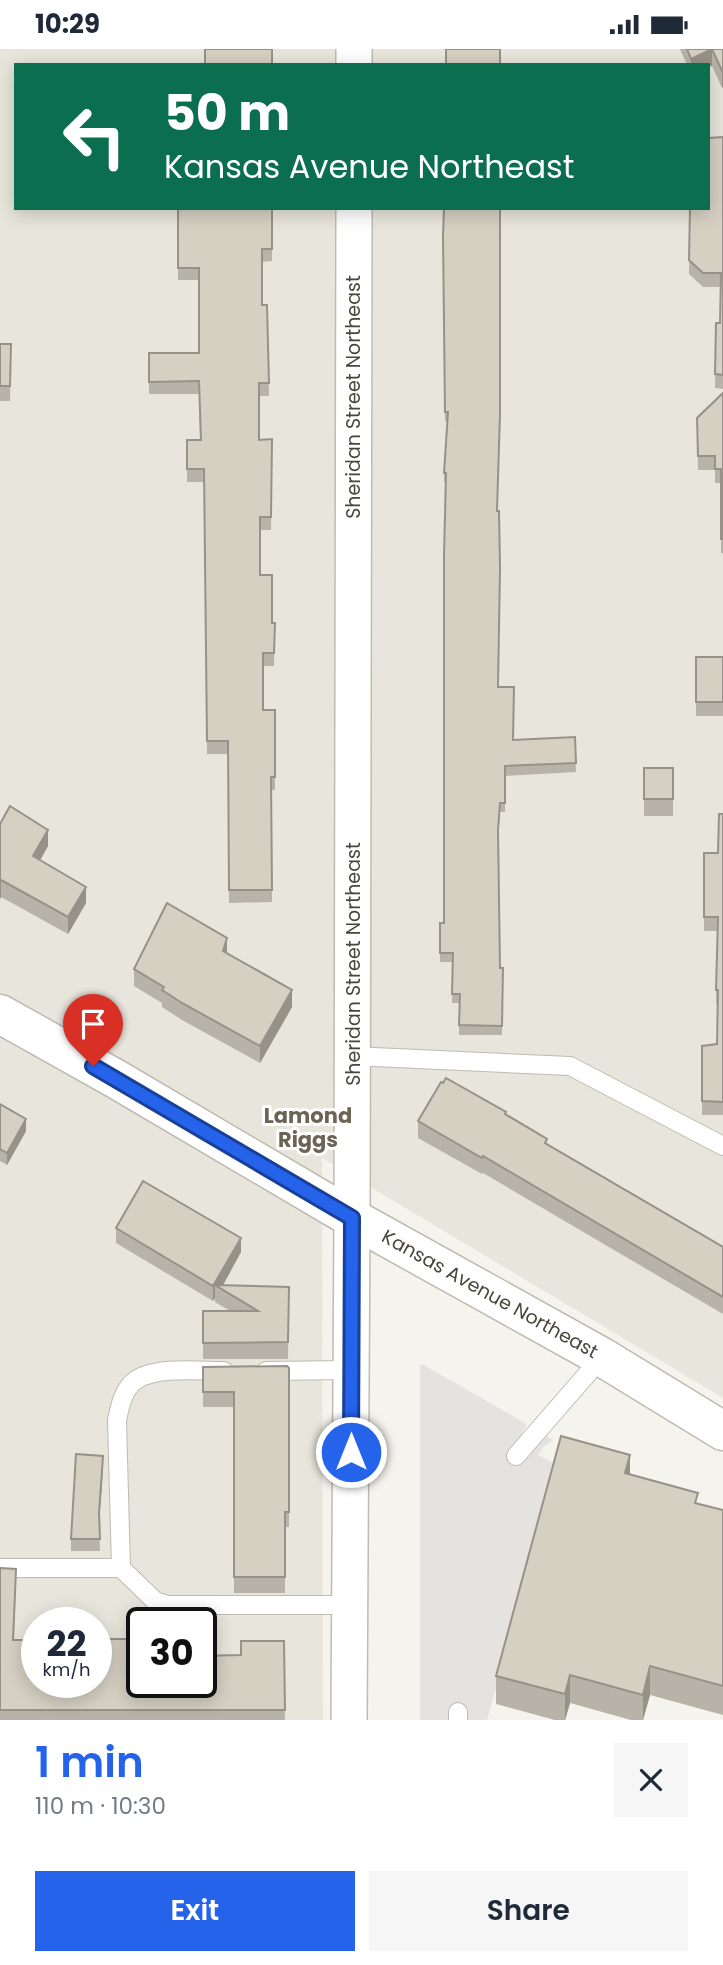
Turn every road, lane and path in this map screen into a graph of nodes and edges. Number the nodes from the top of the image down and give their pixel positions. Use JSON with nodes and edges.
{"nodes":[{"id":1,"x":354,"y":210,"type":"edge"},
{"id":2,"x":0,"y":1014,"type":"edge"},
{"id":3,"x":352,"y":1056,"type":"junction"},
{"id":4,"x":723,"y":1146,"type":"edge"},
{"id":5,"x":352,"y":1218,"type":"junction"},
{"id":6,"x":602,"y":1357,"type":"junction"},
{"id":7,"x":351,"y":1370,"type":"junction"},
{"id":8,"x":723,"y":1431,"type":"edge"},
{"id":9,"x":516,"y":1456,"type":"dead end"},
{"id":10,"x":0,"y":1567,"type":"edge"},
{"id":11,"x":121,"y":1568,"type":"junction"},
{"id":12,"x":350,"y":1605,"type":"junction"},
{"id":13,"x":349,"y":1720,"type":"edge"}],
"edges":[{"from":1,"to":3,"type":"street","name":"Sheridan Street Northeast"},
{"from":2,"to":5,"type":"street","name":"Kansas Avenue Northeast"},
{"from":3,"to":4,"type":"lane"},
{"from":3,"to":5,"type":"street","name":"Sheridan Street Northeast"},
{"from":5,"to":6,"type":"street","name":"Kansas Avenue Northeast"},
{"from":5,"to":7,"type":"street","name":"Sheridan Street Northeast"},
{"from":6,"to":8,"type":"street","name":"Kansas Avenue Northeast"},
{"from":6,"to":9,"type":"lane"},
{"from":7,"to":11,"type":"lane"},
{"from":7,"to":12,"type":"street","name":"Sheridan Street Northeast"},
{"from":10,"to":11,"type":"lane"},
{"from":11,"to":12,"type":"lane"},
{"from":12,"to":13,"type":"street","name":"Sheridan Street Northeast"}]}
